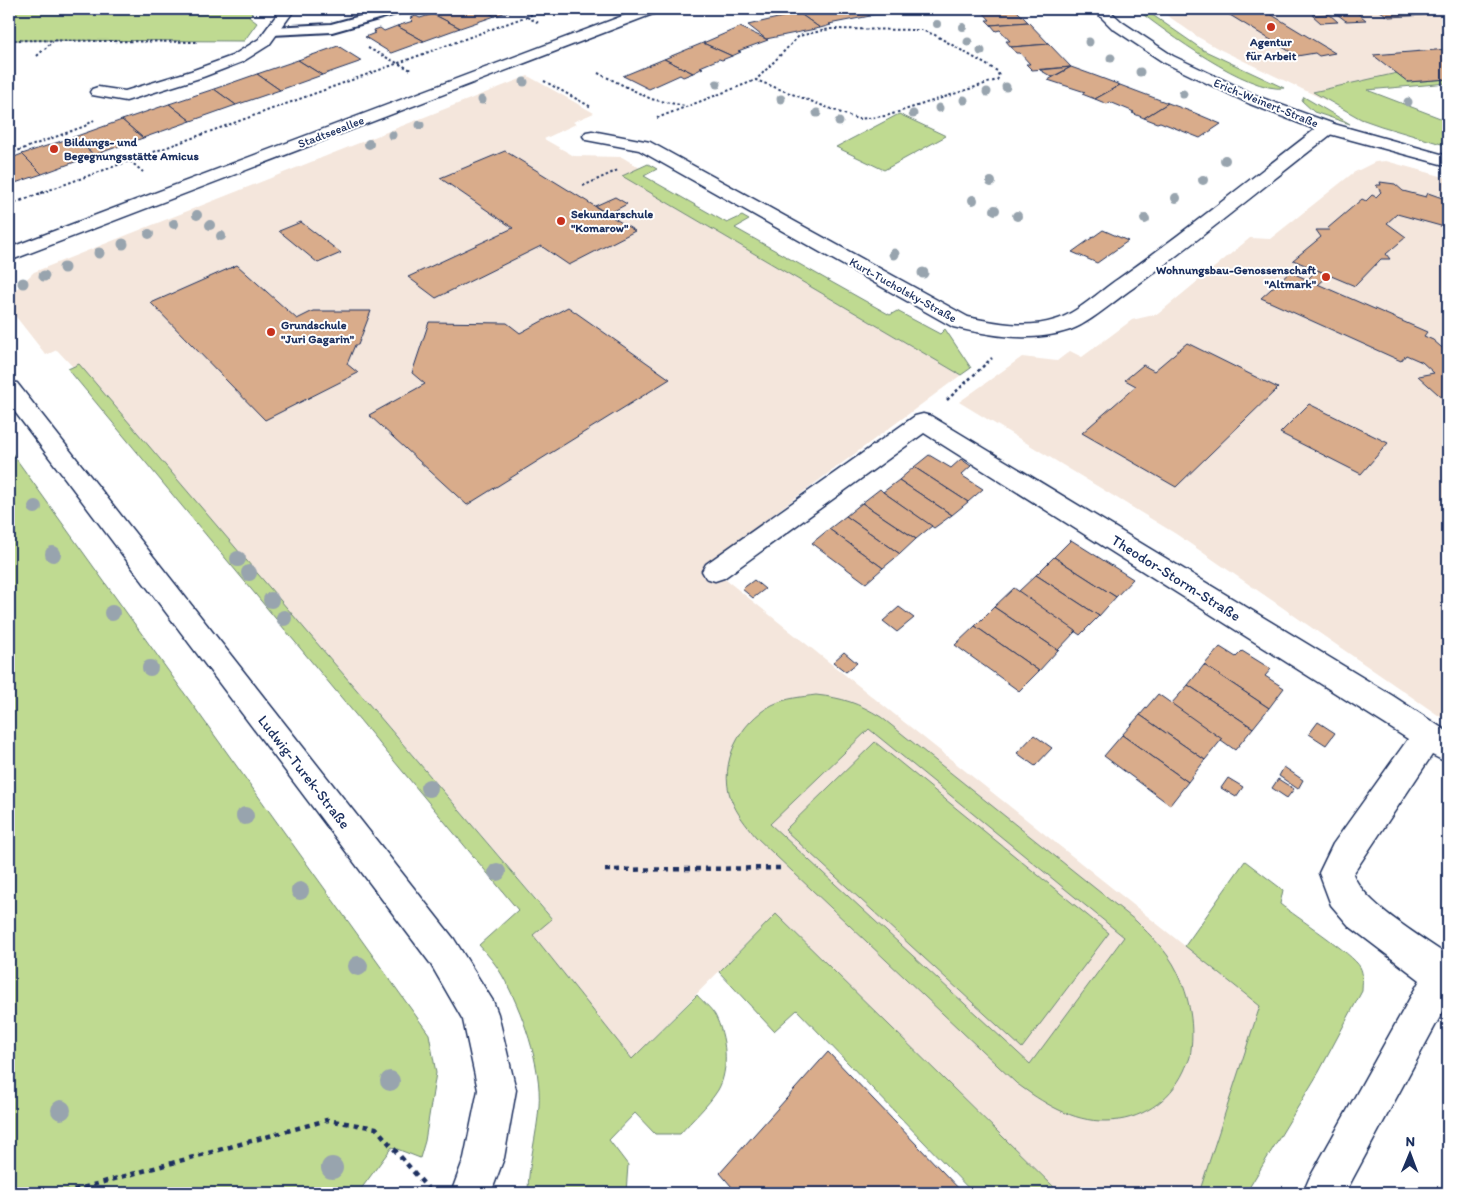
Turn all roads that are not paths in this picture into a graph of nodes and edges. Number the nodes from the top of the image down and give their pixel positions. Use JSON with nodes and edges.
{"nodes":[{"id":1,"x":288,"y":9,"type":"edge"},
{"id":2,"x":400,"y":9,"type":"edge"},
{"id":3,"x":653,"y":9,"type":"edge"},
{"id":4,"x":1100,"y":9,"type":"edge"},
{"id":5,"x":268,"y":37,"type":"junction"},
{"id":6,"x":98,"y":92,"type":"dead end"},
{"id":7,"x":1328,"y":128,"type":"junction"},
{"id":8,"x":592,"y":136,"type":"dead end"},
{"id":9,"x":1448,"y":160,"type":"edge"},
{"id":10,"x":9,"y":255,"type":"edge"},
{"id":11,"x":9,"y":388,"type":"edge"},
{"id":12,"x":716,"y":571,"type":"dead end"},
{"id":13,"x":1438,"y":742,"type":"edge"},
{"id":14,"x":1446,"y":971,"type":"edge"},
{"id":15,"x":471,"y":1193,"type":"edge"},
{"id":16,"x":1323,"y":1193,"type":"edge"}],
"edges":[{"from":1,"to":5,"type":"street"},
{"from":2,"to":5,"type":"lane"},
{"from":3,"to":10,"type":"street","name":"Stadtseeallee"},
{"from":4,"to":7,"type":"street","name":"Erich-Weinert-Straße"},
{"from":5,"to":6,"type":"street"},
{"from":7,"to":8,"type":"street","name":"Kurt-Tucholsky-Straße"},
{"from":7,"to":9,"type":"street","name":"Erich-Weinert-Straße"},
{"from":11,"to":15,"type":"street","name":"Ludwig-Turek-Straße"},
{"from":12,"to":13,"type":"street","name":"Theodor-Storm-Straße"},
{"from":13,"to":14,"type":"street","name":"Theodor-Storm-Straße"},
{"from":14,"to":16,"type":"street","name":"Theodor-Storm-Straße"}]}
